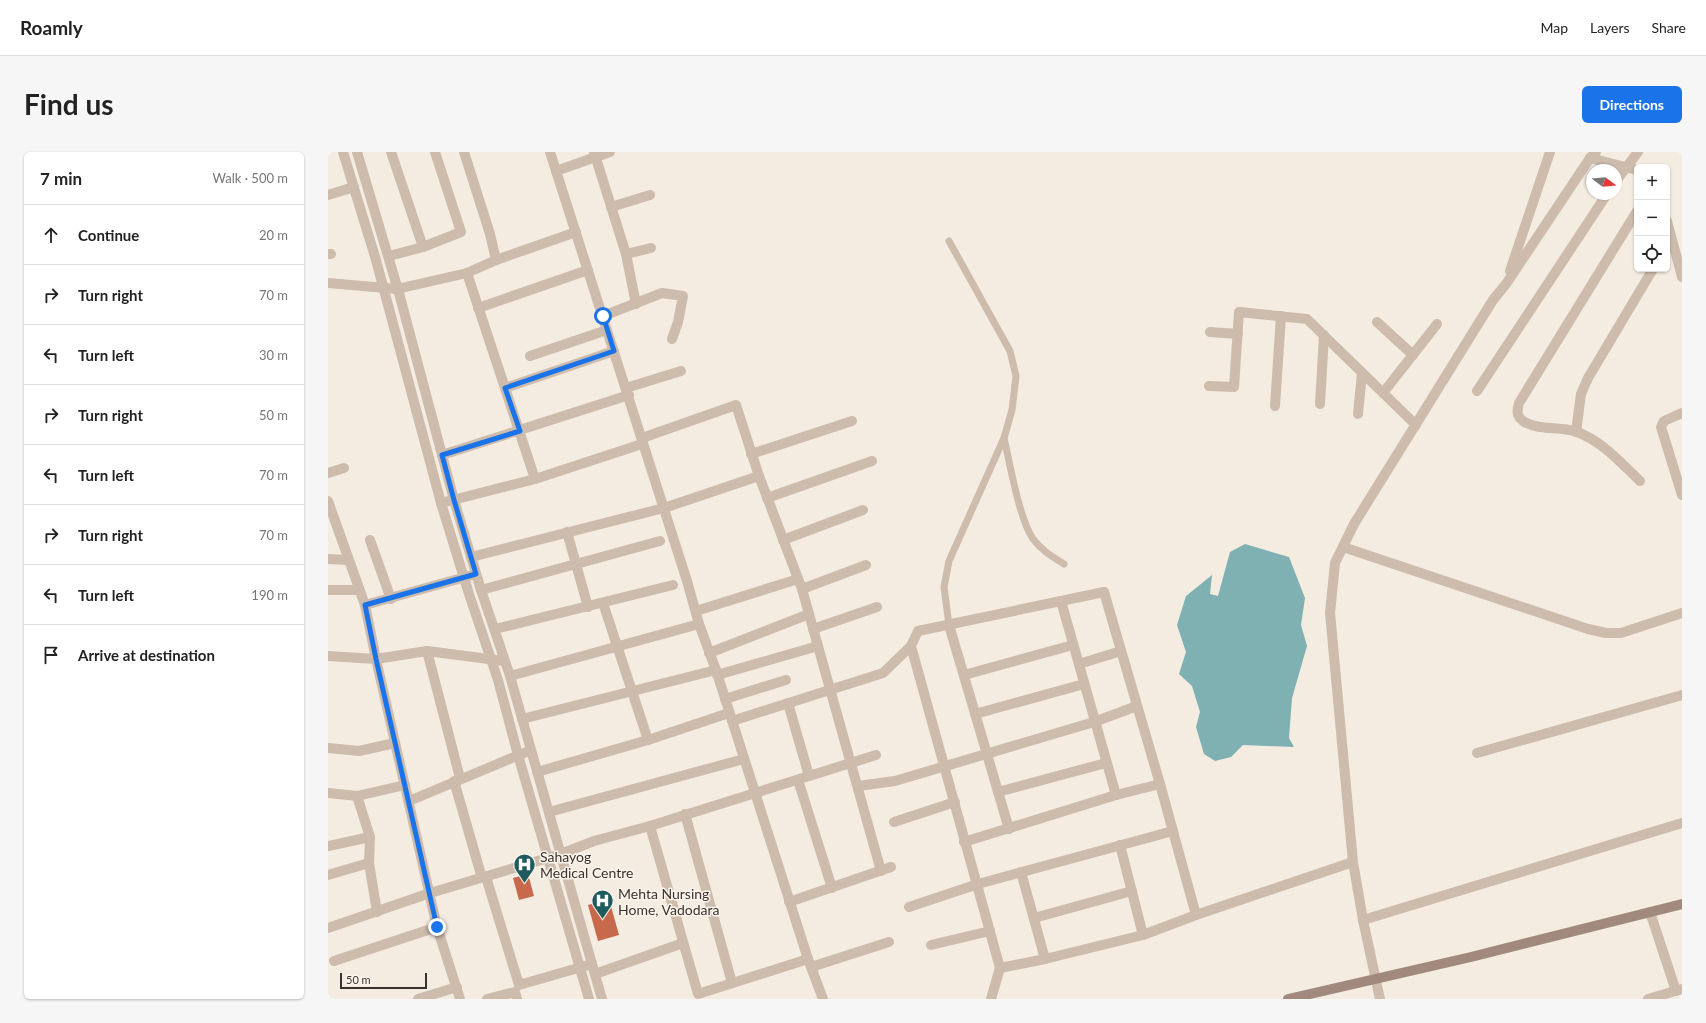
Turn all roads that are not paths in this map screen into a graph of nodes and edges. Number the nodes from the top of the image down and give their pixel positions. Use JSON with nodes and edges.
{"nodes":[{"id":1,"x":343,"y":152,"type":"edge"},
{"id":2,"x":357,"y":152,"type":"edge"},
{"id":3,"x":391,"y":152,"type":"edge"},
{"id":4,"x":435,"y":152,"type":"edge"},
{"id":5,"x":464,"y":152,"type":"edge"},
{"id":6,"x":550,"y":152,"type":"edge"},
{"id":7,"x":610,"y":152,"type":"edge"},
{"id":8,"x":1550,"y":152,"type":"edge"},
{"id":9,"x":1638,"y":152,"type":"edge"},
{"id":10,"x":594,"y":154,"type":"edge"},
{"id":11,"x":1593,"y":155,"type":"edge"},
{"id":12,"x":1625,"y":167,"type":"junction"},
{"id":13,"x":1634,"y":169,"type":"edge"},
{"id":14,"x":556,"y":171,"type":"junction"},
{"id":15,"x":1622,"y":172,"type":"edge"},
{"id":16,"x":354,"y":187,"type":"junction"},
{"id":17,"x":650,"y":194,"type":"dead end"},
{"id":18,"x":328,"y":195,"type":"edge"},
{"id":19,"x":1603,"y":200,"type":"edge"},
{"id":20,"x":611,"y":207,"type":"junction"},
{"id":21,"x":1634,"y":216,"type":"edge"},
{"id":22,"x":576,"y":232,"type":"junction"},
{"id":23,"x":949,"y":241,"type":"dead end"},
{"id":24,"x":1670,"y":244,"type":"edge"},
{"id":25,"x":423,"y":247,"type":"junction"},
{"id":26,"x":651,"y":248,"type":"dead end"},
{"id":27,"x":626,"y":254,"type":"junction"},
{"id":28,"x":388,"y":256,"type":"junction"},
{"id":29,"x":496,"y":260,"type":"junction"},
{"id":30,"x":588,"y":270,"type":"junction"},
{"id":31,"x":1651,"y":272,"type":"edge"},
{"id":32,"x":467,"y":273,"type":"junction"},
{"id":33,"x":1682,"y":277,"type":"edge"},
{"id":34,"x":328,"y":283,"type":"edge"},
{"id":35,"x":1506,"y":284,"type":"junction"},
{"id":36,"x":384,"y":288,"type":"junction"},
{"id":37,"x":398,"y":289,"type":"junction"},
{"id":38,"x":636,"y":304,"type":"junction"},
{"id":39,"x":478,"y":308,"type":"junction"},
{"id":40,"x":603,"y":316,"type":"junction"},
{"id":41,"x":1281,"y":316,"type":"junction"},
{"id":42,"x":1377,"y":322,"type":"dead end"},
{"id":43,"x":1437,"y":324,"type":"dead end"},
{"id":44,"x":607,"y":330,"type":"junction"},
{"id":45,"x":1210,"y":332,"type":"dead end"},
{"id":46,"x":1238,"y":334,"type":"junction"},
{"id":47,"x":1324,"y":335,"type":"junction"},
{"id":48,"x":672,"y":339,"type":"dead end"},
{"id":49,"x":614,"y":351,"type":"junction"},
{"id":50,"x":1413,"y":355,"type":"junction"},
{"id":51,"x":530,"y":356,"type":"dead end"},
{"id":52,"x":681,"y":371,"type":"dead end"},
{"id":53,"x":1362,"y":373,"type":"junction"},
{"id":54,"x":1210,"y":386,"type":"dead end"},
{"id":55,"x":505,"y":388,"type":"junction"},
{"id":56,"x":1478,"y":391,"type":"dead end"},
{"id":57,"x":627,"y":392,"type":"junction"},
{"id":58,"x":1383,"y":393,"type":"junction"},
{"id":59,"x":1320,"y":404,"type":"dead end"},
{"id":60,"x":1275,"y":406,"type":"dead end"},
{"id":61,"x":1682,"y":413,"type":"edge"},
{"id":62,"x":1358,"y":414,"type":"dead end"},
{"id":63,"x":852,"y":421,"type":"dead end"},
{"id":64,"x":1416,"y":425,"type":"junction"},
{"id":65,"x":520,"y":431,"type":"junction"},
{"id":66,"x":1576,"y":432,"type":"junction"},
{"id":67,"x":1004,"y":438,"type":"junction"},
{"id":68,"x":642,"y":441,"type":"junction"},
{"id":69,"x":751,"y":454,"type":"junction"},
{"id":70,"x":442,"y":455,"type":"junction"},
{"id":71,"x":872,"y":461,"type":"dead end"},
{"id":72,"x":344,"y":468,"type":"dead end"},
{"id":73,"x":328,"y":473,"type":"edge"},
{"id":74,"x":759,"y":476,"type":"junction"},
{"id":75,"x":535,"y":479,"type":"junction"},
{"id":76,"x":1640,"y":481,"type":"dead end"},
{"id":77,"x":1682,"y":494,"type":"edge"},
{"id":78,"x":767,"y":498,"type":"junction"},
{"id":79,"x":454,"y":500,"type":"junction"},
{"id":80,"x":328,"y":501,"type":"edge"},
{"id":81,"x":441,"y":503,"type":"junction"},
{"id":82,"x":664,"y":508,"type":"junction"},
{"id":83,"x":863,"y":510,"type":"dead end"},
{"id":84,"x":567,"y":532,"type":"junction"},
{"id":85,"x":370,"y":540,"type":"dead end"},
{"id":86,"x":783,"y":540,"type":"junction"},
{"id":87,"x":660,"y":541,"type":"dead end"},
{"id":88,"x":1343,"y":547,"type":"junction"},
{"id":89,"x":471,"y":557,"type":"junction"},
{"id":90,"x":328,"y":559,"type":"edge"},
{"id":91,"x":348,"y":560,"type":"junction"},
{"id":92,"x":576,"y":564,"type":"junction"},
{"id":93,"x":1064,"y":564,"type":"dead end"},
{"id":94,"x":866,"y":565,"type":"dead end"},
{"id":95,"x":476,"y":574,"type":"junction"},
{"id":96,"x":464,"y":578,"type":"junction"},
{"id":97,"x":798,"y":579,"type":"junction"},
{"id":98,"x":673,"y":585,"type":"dead end"},
{"id":99,"x":802,"y":589,"type":"junction"},
{"id":100,"x":328,"y":590,"type":"edge"},
{"id":101,"x":359,"y":590,"type":"junction"},
{"id":102,"x":481,"y":590,"type":"junction"},
{"id":103,"x":391,"y":599,"type":"junction"},
{"id":104,"x":1061,"y":601,"type":"junction"},
{"id":105,"x":604,"y":603,"type":"junction"},
{"id":106,"x":365,"y":605,"type":"junction"},
{"id":107,"x":588,"y":607,"type":"junction"},
{"id":108,"x":877,"y":607,"type":"dead end"},
{"id":109,"x":696,"y":611,"type":"junction"},
{"id":110,"x":809,"y":614,"type":"junction"},
{"id":111,"x":1682,"y":614,"type":"edge"},
{"id":112,"x":699,"y":624,"type":"junction"},
{"id":113,"x":949,"y":625,"type":"junction"},
{"id":114,"x":495,"y":629,"type":"junction"},
{"id":115,"x":814,"y":629,"type":"junction"},
{"id":116,"x":1074,"y":645,"type":"junction"},
{"id":117,"x":818,"y":646,"type":"junction"},
{"id":118,"x":911,"y":646,"type":"junction"},
{"id":119,"x":618,"y":648,"type":"junction"},
{"id":120,"x":427,"y":650,"type":"junction"},
{"id":121,"x":1121,"y":651,"type":"junction"},
{"id":122,"x":710,"y":653,"type":"junction"},
{"id":123,"x":328,"y":656,"type":"edge"},
{"id":124,"x":376,"y":659,"type":"junction"},
{"id":125,"x":490,"y":659,"type":"junction"},
{"id":126,"x":504,"y":660,"type":"junction"},
{"id":127,"x":1079,"y":664,"type":"junction"},
{"id":128,"x":716,"y":672,"type":"junction"},
{"id":129,"x":964,"y":675,"type":"junction"},
{"id":130,"x":510,"y":676,"type":"junction"},
{"id":131,"x":786,"y":680,"type":"dead end"},
{"id":132,"x":1084,"y":684,"type":"junction"},
{"id":133,"x":831,"y":689,"type":"junction"},
{"id":134,"x":631,"y":690,"type":"junction"},
{"id":135,"x":1682,"y":695,"type":"edge"},
{"id":136,"x":725,"y":699,"type":"junction"},
{"id":137,"x":788,"y":703,"type":"junction"},
{"id":138,"x":1137,"y":706,"type":"junction"},
{"id":139,"x":975,"y":714,"type":"junction"},
{"id":140,"x":730,"y":717,"type":"junction"},
{"id":141,"x":522,"y":719,"type":"junction"},
{"id":142,"x":1094,"y":722,"type":"junction"},
{"id":143,"x":648,"y":740,"type":"junction"},
{"id":144,"x":395,"y":743,"type":"junction"},
{"id":145,"x":328,"y":748,"type":"edge"},
{"id":146,"x":530,"y":750,"type":"junction"},
{"id":147,"x":1477,"y":753,"type":"dead end"},
{"id":148,"x":876,"y":754,"type":"dead end"},
{"id":149,"x":986,"y":754,"type":"junction"},
{"id":150,"x":518,"y":755,"type":"junction"},
{"id":151,"x":744,"y":759,"type":"junction"},
{"id":152,"x":851,"y":763,"type":"junction"},
{"id":153,"x":1106,"y":763,"type":"junction"},
{"id":154,"x":944,"y":766,"type":"junction"},
{"id":155,"x":537,"y":772,"type":"junction"},
{"id":156,"x":809,"y":776,"type":"junction"},
{"id":157,"x":457,"y":780,"type":"junction"},
{"id":158,"x":798,"y":780,"type":"junction"},
{"id":159,"x":1160,"y":784,"type":"junction"},
{"id":160,"x":405,"y":785,"type":"junction"},
{"id":161,"x":858,"y":786,"type":"junction"},
{"id":162,"x":998,"y":792,"type":"junction"},
{"id":163,"x":328,"y":793,"type":"edge"},
{"id":164,"x":754,"y":793,"type":"junction"},
{"id":165,"x":1116,"y":795,"type":"junction"},
{"id":166,"x":358,"y":796,"type":"junction"},
{"id":167,"x":409,"y":801,"type":"junction"},
{"id":168,"x":955,"y":802,"type":"junction"},
{"id":169,"x":549,"y":812,"type":"junction"},
{"id":170,"x":685,"y":814,"type":"junction"},
{"id":171,"x":894,"y":822,"type":"dead end"},
{"id":172,"x":1682,"y":823,"type":"edge"},
{"id":173,"x":650,"y":826,"type":"junction"},
{"id":174,"x":1009,"y":829,"type":"junction"},
{"id":175,"x":1173,"y":831,"type":"junction"},
{"id":176,"x":370,"y":837,"type":"junction"},
{"id":177,"x":964,"y":842,"type":"junction"},
{"id":178,"x":1120,"y":845,"type":"junction"},
{"id":179,"x":328,"y":846,"type":"edge"},
{"id":180,"x":561,"y":854,"type":"junction"},
{"id":181,"x":548,"y":858,"type":"junction"},
{"id":182,"x":1353,"y":862,"type":"junction"},
{"id":183,"x":369,"y":863,"type":"junction"},
{"id":184,"x":1021,"y":872,"type":"junction"},
{"id":185,"x":328,"y":875,"type":"edge"},
{"id":186,"x":484,"y":877,"type":"junction"},
{"id":187,"x":978,"y":884,"type":"junction"},
{"id":188,"x":832,"y":888,"type":"junction"},
{"id":189,"x":1132,"y":891,"type":"junction"},
{"id":190,"x":430,"y":893,"type":"junction"},
{"id":191,"x":790,"y":902,"type":"junction"},
{"id":192,"x":1682,"y":904,"type":"edge"},
{"id":193,"x":909,"y":906,"type":"dead end"},
{"id":194,"x":378,"y":912,"type":"junction"},
{"id":195,"x":1650,"y":912,"type":"junction"},
{"id":196,"x":1196,"y":915,"type":"junction"},
{"id":197,"x":1034,"y":918,"type":"junction"},
{"id":198,"x":1363,"y":920,"type":"junction"},
{"id":199,"x":437,"y":927,"type":"junction"},
{"id":200,"x":328,"y":928,"type":"edge"},
{"id":201,"x":990,"y":931,"type":"junction"},
{"id":202,"x":1143,"y":935,"type":"junction"},
{"id":203,"x":889,"y":942,"type":"dead end"},
{"id":204,"x":683,"y":943,"type":"junction"},
{"id":205,"x":931,"y":945,"type":"dead end"},
{"id":206,"x":1045,"y":958,"type":"junction"},
{"id":207,"x":334,"y":961,"type":"dead end"},
{"id":208,"x":809,"y":963,"type":"junction"},
{"id":209,"x":579,"y":967,"type":"junction"},
{"id":210,"x":1000,"y":968,"type":"junction"},
{"id":211,"x":594,"y":969,"type":"junction"},
{"id":212,"x":1374,"y":980,"type":"junction"},
{"id":213,"x":732,"y":983,"type":"junction"},
{"id":214,"x":457,"y":987,"type":"junction"},
{"id":215,"x":1679,"y":990,"type":"edge"},
{"id":216,"x":447,"y":995,"type":"edge"},
{"id":217,"x":418,"y":999,"type":"edge"},
{"id":218,"x":460,"y":999,"type":"edge"},
{"id":219,"x":487,"y":999,"type":"edge"},
{"id":220,"x":517,"y":999,"type":"edge"},
{"id":221,"x":589,"y":999,"type":"edge"},
{"id":222,"x":602,"y":999,"type":"edge"},
{"id":223,"x":823,"y":999,"type":"edge"},
{"id":224,"x":991,"y":999,"type":"edge"},
{"id":225,"x":1288,"y":999,"type":"edge"},
{"id":226,"x":1380,"y":999,"type":"edge"},
{"id":227,"x":1648,"y":999,"type":"edge"}],
"edges":[{"from":1,"to":16,"type":"street"},
{"from":2,"to":28,"type":"street"},
{"from":3,"to":25,"type":"street"},
{"from":4,"to":25,"type":"street"},
{"from":5,"to":29,"type":"street"},
{"from":6,"to":14,"type":"street"},
{"from":7,"to":10,"type":"street"},
{"from":8,"to":35,"type":"street"},
{"from":9,"to":12,"type":"street"},
{"from":10,"to":14,"type":"street"},
{"from":10,"to":20,"type":"street"},
{"from":11,"to":12,"type":"street"},
{"from":11,"to":35,"type":"street"},
{"from":12,"to":13,"type":"street"},
{"from":12,"to":15,"type":"street"},
{"from":14,"to":22,"type":"street"},
{"from":16,"to":18,"type":"street"},
{"from":16,"to":36,"type":"street"},
{"from":17,"to":20,"type":"street"},
{"from":19,"to":56,"type":"street"},
{"from":20,"to":27,"type":"street"},
{"from":21,"to":66,"type":"street"},
{"from":22,"to":29,"type":"street"},
{"from":22,"to":30,"type":"street"},
{"from":23,"to":67,"type":"lane"},
{"from":24,"to":33,"type":"street"},
{"from":25,"to":28,"type":"street"},
{"from":26,"to":27,"type":"street"},
{"from":27,"to":38,"type":"street"},
{"from":28,"to":37,"type":"street"},
{"from":29,"to":32,"type":"street"},
{"from":30,"to":39,"type":"street"},
{"from":30,"to":40,"type":"street"},
{"from":31,"to":66,"type":"street"},
{"from":32,"to":37,"type":"street"},
{"from":32,"to":39,"type":"street"},
{"from":34,"to":36,"type":"street"},
{"from":35,"to":64,"type":"street"},
{"from":36,"to":37,"type":"street"},
{"from":36,"to":81,"type":"street"},
{"from":37,"to":70,"type":"street"},
{"from":38,"to":40,"type":"street"},
{"from":38,"to":48,"type":"street"},
{"from":39,"to":55,"type":"street"},
{"from":40,"to":44,"type":"street"},
{"from":41,"to":46,"type":"street"},
{"from":41,"to":47,"type":"street"},
{"from":41,"to":60,"type":"street"},
{"from":42,"to":50,"type":"street"},
{"from":43,"to":50,"type":"street"},
{"from":44,"to":49,"type":"street"},
{"from":44,"to":51,"type":"street"},
{"from":45,"to":46,"type":"street"},
{"from":46,"to":54,"type":"street"},
{"from":47,"to":53,"type":"street"},
{"from":47,"to":59,"type":"street"},
{"from":49,"to":55,"type":"street"},
{"from":49,"to":57,"type":"street"},
{"from":50,"to":58,"type":"street"},
{"from":52,"to":57,"type":"street"},
{"from":53,"to":58,"type":"street"},
{"from":53,"to":62,"type":"street"},
{"from":55,"to":65,"type":"street"},
{"from":57,"to":65,"type":"street"},
{"from":57,"to":68,"type":"street"},
{"from":58,"to":64,"type":"street"},
{"from":61,"to":77,"type":"street"},
{"from":63,"to":69,"type":"street"},
{"from":64,"to":88,"type":"street"},
{"from":65,"to":70,"type":"street"},
{"from":65,"to":75,"type":"street"},
{"from":66,"to":76,"type":"street"},
{"from":67,"to":93,"type":"lane"},
{"from":67,"to":113,"type":"lane"},
{"from":68,"to":69,"type":"street"},
{"from":68,"to":75,"type":"street"},
{"from":68,"to":82,"type":"street"},
{"from":69,"to":74,"type":"street"},
{"from":70,"to":79,"type":"street"},
{"from":71,"to":78,"type":"street"},
{"from":72,"to":73,"type":"street"},
{"from":74,"to":78,"type":"street"},
{"from":74,"to":82,"type":"street"},
{"from":75,"to":79,"type":"street"},
{"from":78,"to":86,"type":"street"},
{"from":79,"to":81,"type":"street"},
{"from":79,"to":89,"type":"street"},
{"from":80,"to":91,"type":"street"},
{"from":81,"to":96,"type":"street"},
{"from":82,"to":84,"type":"street"},
{"from":82,"to":109,"type":"street"},
{"from":83,"to":86,"type":"street"},
{"from":84,"to":89,"type":"street"},
{"from":84,"to":92,"type":"street"},
{"from":85,"to":103,"type":"street"},
{"from":86,"to":97,"type":"street"},
{"from":87,"to":92,"type":"street"},
{"from":88,"to":111,"type":"street"},
{"from":88,"to":182,"type":"street"},
{"from":89,"to":95,"type":"street"},
{"from":90,"to":91,"type":"street"},
{"from":91,"to":101,"type":"street"},
{"from":92,"to":102,"type":"street"},
{"from":92,"to":107,"type":"street"},
{"from":94,"to":99,"type":"street"},
{"from":95,"to":96,"type":"street"},
{"from":95,"to":102,"type":"street"},
{"from":96,"to":103,"type":"street"},
{"from":96,"to":125,"type":"street"},
{"from":97,"to":99,"type":"street"},
{"from":97,"to":109,"type":"street"},
{"from":98,"to":105,"type":"street"},
{"from":99,"to":110,"type":"street"},
{"from":100,"to":101,"type":"street"},
{"from":101,"to":106,"type":"street"},
{"from":102,"to":114,"type":"street"},
{"from":103,"to":106,"type":"street"},
{"from":104,"to":113,"type":"street"},
{"from":104,"to":116,"type":"street"},
{"from":104,"to":121,"type":"street"},
{"from":105,"to":107,"type":"street"},
{"from":105,"to":119,"type":"street"},
{"from":106,"to":124,"type":"street"},
{"from":107,"to":114,"type":"street"},
{"from":108,"to":115,"type":"street"},
{"from":109,"to":112,"type":"street"},
{"from":110,"to":115,"type":"street"},
{"from":110,"to":122,"type":"street"},
{"from":112,"to":119,"type":"street"},
{"from":112,"to":122,"type":"street"},
{"from":113,"to":118,"type":"street"},
{"from":113,"to":129,"type":"street"},
{"from":114,"to":126,"type":"street"},
{"from":115,"to":117,"type":"street"},
{"from":116,"to":127,"type":"street"},
{"from":116,"to":129,"type":"street"},
{"from":117,"to":128,"type":"street"},
{"from":117,"to":133,"type":"street"},
{"from":118,"to":133,"type":"street"},
{"from":118,"to":154,"type":"street"},
{"from":119,"to":130,"type":"street"},
{"from":119,"to":134,"type":"street"},
{"from":120,"to":124,"type":"street"},
{"from":120,"to":125,"type":"street"},
{"from":120,"to":157,"type":"street"},
{"from":121,"to":127,"type":"street"},
{"from":121,"to":138,"type":"street"},
{"from":122,"to":128,"type":"street"},
{"from":123,"to":124,"type":"street"},
{"from":124,"to":144,"type":"street"},
{"from":125,"to":126,"type":"street"},
{"from":125,"to":150,"type":"street"},
{"from":126,"to":130,"type":"street"},
{"from":127,"to":132,"type":"street"},
{"from":128,"to":134,"type":"street"},
{"from":128,"to":136,"type":"street"},
{"from":129,"to":139,"type":"street"},
{"from":130,"to":141,"type":"street"},
{"from":131,"to":136,"type":"street"},
{"from":132,"to":139,"type":"street"},
{"from":132,"to":142,"type":"street"},
{"from":133,"to":137,"type":"street"},
{"from":133,"to":152,"type":"street"},
{"from":134,"to":141,"type":"street"},
{"from":134,"to":143,"type":"street"},
{"from":135,"to":147,"type":"street"},
{"from":136,"to":140,"type":"street"},
{"from":137,"to":140,"type":"street"},
{"from":137,"to":156,"type":"street"},
{"from":138,"to":142,"type":"street"},
{"from":138,"to":159,"type":"street"},
{"from":139,"to":149,"type":"street"},
{"from":140,"to":143,"type":"street"},
{"from":140,"to":151,"type":"street"},
{"from":141,"to":146,"type":"street"},
{"from":142,"to":149,"type":"street"},
{"from":142,"to":153,"type":"street"},
{"from":143,"to":155,"type":"street"},
{"from":144,"to":145,"type":"street"},
{"from":144,"to":160,"type":"street"},
{"from":146,"to":150,"type":"street"},
{"from":146,"to":155,"type":"street"},
{"from":148,"to":152,"type":"street"},
{"from":149,"to":154,"type":"street"},
{"from":149,"to":162,"type":"street"},
{"from":150,"to":157,"type":"street"},
{"from":150,"to":181,"type":"street"},
{"from":151,"to":164,"type":"street"},
{"from":151,"to":169,"type":"street"},
{"from":152,"to":156,"type":"street"},
{"from":152,"to":161,"type":"street"},
{"from":153,"to":162,"type":"street"},
{"from":153,"to":165,"type":"street"},
{"from":154,"to":161,"type":"street"},
{"from":154,"to":168,"type":"street"},
{"from":155,"to":169,"type":"street"},
{"from":156,"to":158,"type":"street"},
{"from":157,"to":167,"type":"street"},
{"from":157,"to":186,"type":"street"},
{"from":158,"to":164,"type":"street"},
{"from":158,"to":188,"type":"street"},
{"from":159,"to":165,"type":"street"},
{"from":159,"to":175,"type":"street"},
{"from":160,"to":166,"type":"street"},
{"from":160,"to":167,"type":"street"},
{"from":161,"to":188,"type":"street"},
{"from":162,"to":174,"type":"street"},
{"from":163,"to":166,"type":"street"},
{"from":164,"to":170,"type":"street"},
{"from":164,"to":191,"type":"street"},
{"from":165,"to":174,"type":"street"},
{"from":166,"to":176,"type":"street"},
{"from":167,"to":190,"type":"street"},
{"from":168,"to":171,"type":"street"},
{"from":168,"to":177,"type":"street"},
{"from":169,"to":180,"type":"street"},
{"from":170,"to":173,"type":"street"},
{"from":170,"to":213,"type":"street"},
{"from":172,"to":198,"type":"street"},
{"from":173,"to":180,"type":"street"},
{"from":173,"to":204,"type":"street"},
{"from":174,"to":177,"type":"street"},
{"from":175,"to":178,"type":"street"},
{"from":175,"to":196,"type":"street"},
{"from":176,"to":179,"type":"street"},
{"from":176,"to":183,"type":"street"},
{"from":177,"to":187,"type":"street"},
{"from":178,"to":184,"type":"street"},
{"from":178,"to":189,"type":"street"},
{"from":180,"to":181,"type":"street"},
{"from":180,"to":211,"type":"street"},
{"from":181,"to":186,"type":"street"},
{"from":181,"to":209,"type":"street"},
{"from":182,"to":196,"type":"street"},
{"from":182,"to":198,"type":"street"},
{"from":183,"to":185,"type":"street"},
{"from":183,"to":194,"type":"street"},
{"from":184,"to":187,"type":"street"},
{"from":184,"to":197,"type":"street"},
{"from":186,"to":190,"type":"street"},
{"from":186,"to":209,"type":"street"},
{"from":187,"to":193,"type":"street"},
{"from":187,"to":201,"type":"street"},
{"from":188,"to":191,"type":"street"},
{"from":189,"to":197,"type":"street"},
{"from":189,"to":202,"type":"street"},
{"from":190,"to":194,"type":"street"},
{"from":190,"to":199,"type":"street"},
{"from":191,"to":208,"type":"street"},
{"from":192,"to":195,"type":"main road"},
{"from":194,"to":200,"type":"street"},
{"from":195,"to":212,"type":"main road"},
{"from":195,"to":215,"type":"street"},
{"from":196,"to":202,"type":"street"},
{"from":197,"to":206,"type":"street"},
{"from":198,"to":212,"type":"street"},
{"from":199,"to":207,"type":"street"},
{"from":199,"to":214,"type":"street"},
{"from":201,"to":205,"type":"street"},
{"from":201,"to":210,"type":"street"},
{"from":202,"to":206,"type":"street"},
{"from":203,"to":208,"type":"street"},
{"from":204,"to":211,"type":"street"},
{"from":204,"to":213,"type":"street"},
{"from":206,"to":210,"type":"street"},
{"from":208,"to":213,"type":"street"},
{"from":208,"to":223,"type":"street"},
{"from":209,"to":211,"type":"street"},
{"from":209,"to":221,"type":"street"},
{"from":210,"to":224,"type":"street"},
{"from":211,"to":222,"type":"street"},
{"from":212,"to":225,"type":"main road"},
{"from":212,"to":226,"type":"street"},
{"from":214,"to":216,"type":"street"},
{"from":214,"to":218,"type":"street"},
{"from":215,"to":227,"type":"street"},
{"from":216,"to":217,"type":"street"},
{"from":219,"to":220,"type":"street"}]}
